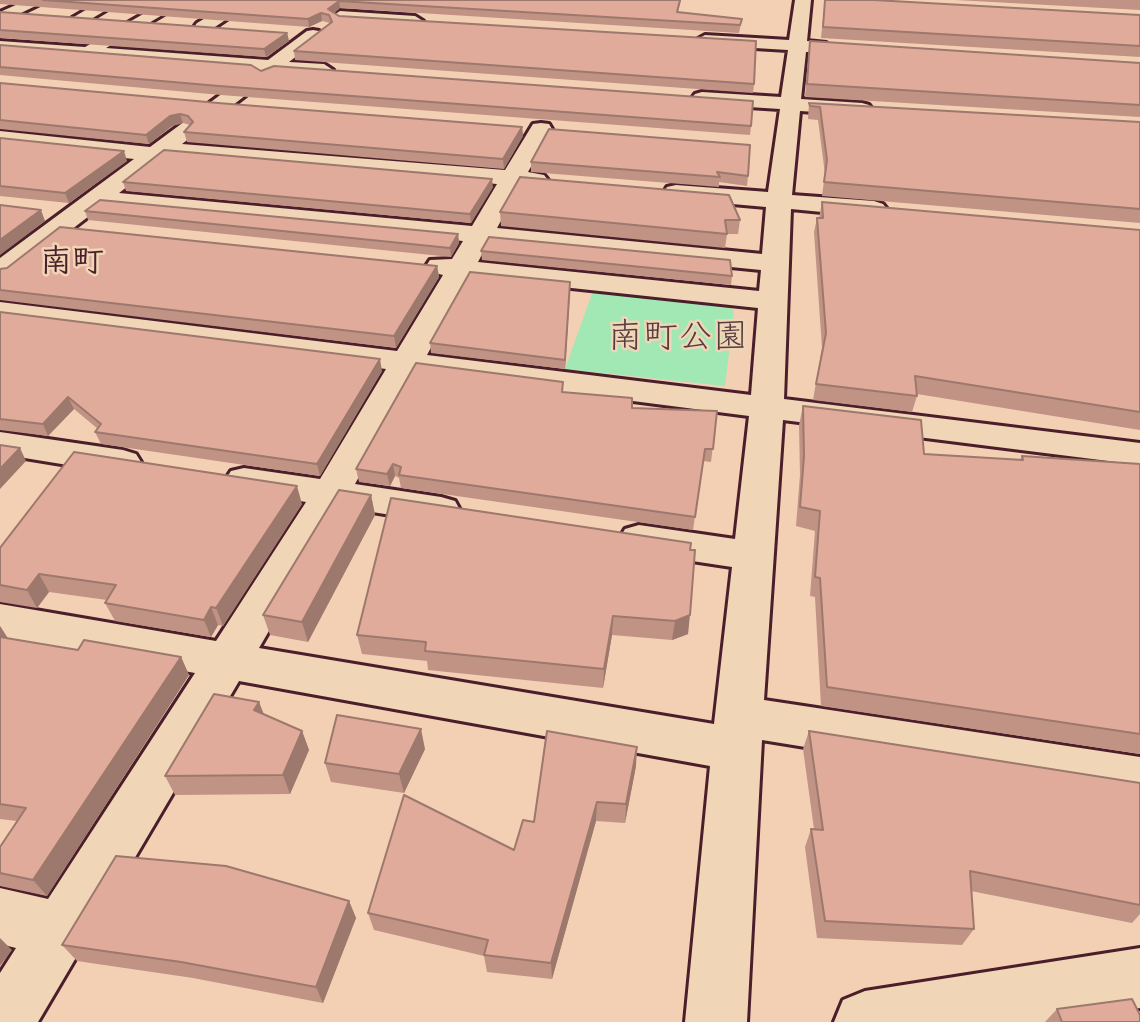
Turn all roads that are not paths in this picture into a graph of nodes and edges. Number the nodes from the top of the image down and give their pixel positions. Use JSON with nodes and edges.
{"nodes":[{"id":1,"x":40,"y":0,"type":"edge"},
{"id":2,"x":115,"y":0,"type":"edge"},
{"id":3,"x":180,"y":0,"type":"edge"},
{"id":4,"x":247,"y":0,"type":"edge"},
{"id":5,"x":360,"y":0,"type":"edge"},
{"id":6,"x":803,"y":0,"type":"edge"},
{"id":7,"x":4,"y":14,"type":"edge"},
{"id":8,"x":340,"y":16,"type":"junction"},
{"id":9,"x":66,"y":17,"type":"junction"},
{"id":10,"x":138,"y":22,"type":"junction"},
{"id":11,"x":437,"y":22,"type":"edge"},
{"id":12,"x":190,"y":26,"type":"junction"},
{"id":13,"x":237,"y":30,"type":"edge"},
{"id":14,"x":288,"y":33,"type":"edge"},
{"id":15,"x":313,"y":35,"type":"junction"},
{"id":16,"x":686,"y":38,"type":"edge"},
{"id":17,"x":0,"y":46,"type":"edge"},
{"id":18,"x":796,"y":46,"type":"junction"},
{"id":19,"x":837,"y":48,"type":"edge"},
{"id":20,"x":86,"y":52,"type":"junction"},
{"id":21,"x":271,"y":66,"type":"junction"},
{"id":22,"x":340,"y":71,"type":"edge"},
{"id":23,"x":682,"y":96,"type":"edge"},
{"id":24,"x":193,"y":102,"type":"edge"},
{"id":25,"x":221,"y":104,"type":"junction"},
{"id":26,"x":791,"y":104,"type":"junction"},
{"id":27,"x":248,"y":106,"type":"edge"},
{"id":28,"x":889,"y":111,"type":"edge"},
{"id":29,"x":541,"y":129,"type":"dead end"},
{"id":30,"x":0,"y":138,"type":"edge"},
{"id":31,"x":158,"y":151,"type":"junction"},
{"id":32,"x":533,"y":180,"type":"junction"},
{"id":33,"x":659,"y":190,"type":"edge"},
{"id":34,"x":97,"y":198,"type":"junction"},
{"id":35,"x":779,"y":200,"type":"junction"},
{"id":36,"x":904,"y":212,"type":"edge"},
{"id":37,"x":57,"y":217,"type":"junction"},
{"id":38,"x":100,"y":231,"type":"edge"},
{"id":39,"x":471,"y":251,"type":"junction"},
{"id":40,"x":774,"y":262,"type":"junction"},
{"id":41,"x":420,"y":264,"type":"edge"},
{"id":42,"x":0,"y":271,"type":"edge"},
{"id":43,"x":772,"y":301,"type":"junction"},
{"id":44,"x":0,"y":311,"type":"edge"},
{"id":45,"x":408,"y":363,"type":"junction"},
{"id":46,"x":767,"y":406,"type":"junction"},
{"id":47,"x":0,"y":443,"type":"edge"},
{"id":48,"x":1140,"y":454,"type":"edge"},
{"id":49,"x":152,"y":466,"type":"edge"},
{"id":50,"x":207,"y":474,"type":"edge"},
{"id":51,"x":331,"y":493,"type":"junction"},
{"id":52,"x":480,"y":516,"type":"edge"},
{"id":53,"x":603,"y":534,"type":"edge"},
{"id":54,"x":752,"y":556,"type":"junction"},
{"id":55,"x":0,"y":621,"type":"edge"},
{"id":56,"x":228,"y":660,"type":"junction"},
{"id":57,"x":737,"y":732,"type":"junction"},
{"id":58,"x":1140,"y":779,"type":"edge"},
{"id":59,"x":0,"y":916,"type":"edge"},
{"id":60,"x":61,"y":930,"type":"junction"},
{"id":61,"x":1140,"y":978,"type":"edge"},
{"id":62,"x":4,"y":1022,"type":"edge"},
{"id":63,"x":716,"y":1022,"type":"edge"},
{"id":64,"x":865,"y":1022,"type":"edge"}],
"edges":[{"from":1,"to":7,"type":"street"},
{"from":2,"to":9,"type":"street"},
{"from":3,"to":10,"type":"street"},
{"from":4,"to":12,"type":"street"},
{"from":5,"to":8,"type":"street"},
{"from":6,"to":18,"type":"street"},
{"from":7,"to":9,"type":"street"},
{"from":8,"to":11,"type":"street"},
{"from":8,"to":15,"type":"street"},
{"from":9,"to":10,"type":"street"},
{"from":10,"to":12,"type":"street"},
{"from":10,"to":20,"type":"street"},
{"from":12,"to":13,"type":"street"},
{"from":14,"to":15,"type":"street"},
{"from":15,"to":21,"type":"street"},
{"from":16,"to":18,"type":"street"},
{"from":17,"to":20,"type":"street"},
{"from":18,"to":19,"type":"street"},
{"from":18,"to":26,"type":"street"},
{"from":20,"to":21,"type":"street"},
{"from":21,"to":22,"type":"street"},
{"from":21,"to":25,"type":"street"},
{"from":23,"to":26,"type":"street"},
{"from":24,"to":25,"type":"street"},
{"from":25,"to":27,"type":"street"},
{"from":25,"to":31,"type":"street"},
{"from":26,"to":28,"type":"street"},
{"from":26,"to":35,"type":"street"},
{"from":29,"to":32,"type":"street"},
{"from":30,"to":31,"type":"street"},
{"from":31,"to":32,"type":"street"},
{"from":31,"to":34,"type":"street"},
{"from":32,"to":39,"type":"street"},
{"from":33,"to":35,"type":"street"},
{"from":34,"to":37,"type":"street"},
{"from":34,"to":39,"type":"street"},
{"from":35,"to":36,"type":"street"},
{"from":35,"to":40,"type":"street"},
{"from":37,"to":38,"type":"street"},
{"from":37,"to":42,"type":"street"},
{"from":39,"to":40,"type":"street"},
{"from":39,"to":41,"type":"street"},
{"from":39,"to":43,"type":"street"},
{"from":39,"to":45,"type":"street"},
{"from":40,"to":43,"type":"street"},
{"from":43,"to":46,"type":"street"},
{"from":44,"to":45,"type":"street"},
{"from":45,"to":46,"type":"street"},
{"from":45,"to":51,"type":"street"},
{"from":46,"to":48,"type":"street"},
{"from":46,"to":54,"type":"street"},
{"from":47,"to":49,"type":"street"},
{"from":50,"to":51,"type":"street"},
{"from":51,"to":52,"type":"street"},
{"from":51,"to":56,"type":"street"},
{"from":53,"to":54,"type":"street"},
{"from":54,"to":57,"type":"street"},
{"from":55,"to":56,"type":"street"},
{"from":56,"to":57,"type":"street"},
{"from":56,"to":60,"type":"street"},
{"from":57,"to":58,"type":"street"},
{"from":57,"to":63,"type":"street"},
{"from":59,"to":60,"type":"street"},
{"from":60,"to":62,"type":"street"},
{"from":61,"to":64,"type":"street"}]}
